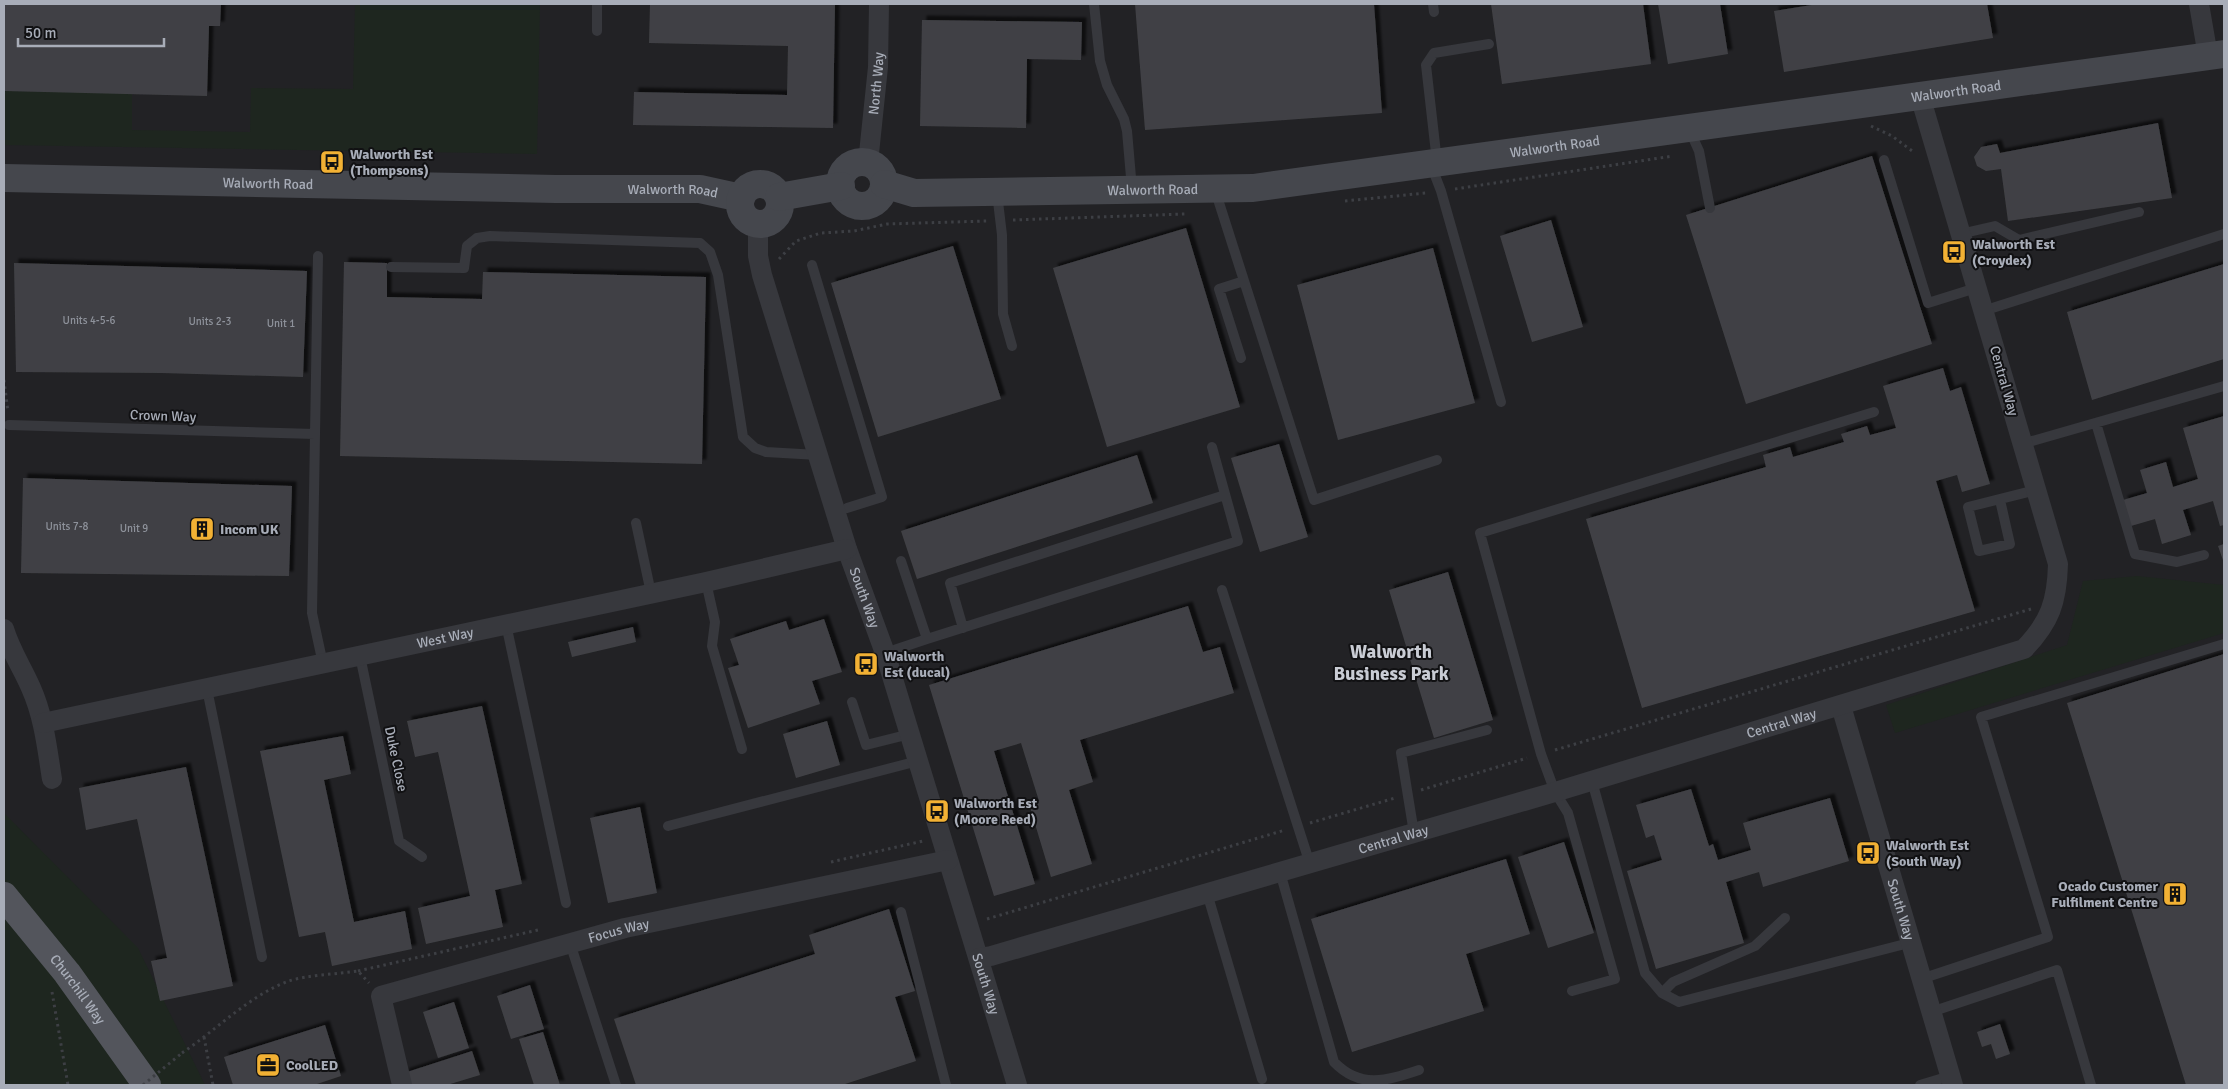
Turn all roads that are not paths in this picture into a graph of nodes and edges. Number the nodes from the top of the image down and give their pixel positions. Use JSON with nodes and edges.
{"nodes":[{"id":1,"x":598,"y":4,"type":"edge"},
{"id":2,"x":879,"y":4,"type":"edge"},
{"id":3,"x":1094,"y":4,"type":"edge"},
{"id":4,"x":2199,"y":4,"type":"edge"},
{"id":5,"x":597,"y":31,"type":"dead end"},
{"id":6,"x":1489,"y":44,"type":"dead end"},
{"id":7,"x":2216,"y":55,"type":"edge"},
{"id":8,"x":1920,"y":96,"type":"junction"},
{"id":9,"x":1688,"y":128,"type":"junction"},
{"id":10,"x":1884,"y":160,"type":"dead end"},
{"id":11,"x":868,"y":163,"type":"junction"},
{"id":12,"x":1434,"y":163,"type":"junction"},
{"id":13,"x":4,"y":178,"type":"edge"},
{"id":14,"x":884,"y":184,"type":"junction"},
{"id":15,"x":841,"y":186,"type":"junction"},
{"id":16,"x":1214,"y":189,"type":"junction"},
{"id":17,"x":1132,"y":190,"type":"junction"},
{"id":18,"x":997,"y":192,"type":"junction"},
{"id":19,"x":779,"y":197,"type":"junction"},
{"id":20,"x":741,"y":198,"type":"junction"},
{"id":21,"x":1710,"y":208,"type":"dead end"},
{"id":22,"x":2139,"y":212,"type":"dead end"},
{"id":23,"x":758,"y":224,"type":"junction"},
{"id":24,"x":1960,"y":234,"type":"junction"},
{"id":25,"x":2224,"y":234,"type":"edge"},
{"id":26,"x":318,"y":256,"type":"dead end"},
{"id":27,"x":812,"y":265,"type":"dead end"},
{"id":28,"x":391,"y":267,"type":"dead end"},
{"id":29,"x":1244,"y":281,"type":"junction"},
{"id":30,"x":1976,"y":288,"type":"junction"},
{"id":31,"x":1983,"y":311,"type":"junction"},
{"id":32,"x":1012,"y":346,"type":"dead end"},
{"id":33,"x":1241,"y":358,"type":"dead end"},
{"id":34,"x":2224,"y":386,"type":"edge"},
{"id":35,"x":1501,"y":402,"type":"dead end"},
{"id":36,"x":1874,"y":412,"type":"dead end"},
{"id":37,"x":2096,"y":423,"type":"junction"},
{"id":38,"x":9,"y":425,"type":"road end"},
{"id":39,"x":315,"y":434,"type":"junction"},
{"id":40,"x":2022,"y":444,"type":"junction"},
{"id":41,"x":1212,"y":447,"type":"dead end"},
{"id":42,"x":818,"y":454,"type":"junction"},
{"id":43,"x":1437,"y":460,"type":"dead end"},
{"id":44,"x":2036,"y":490,"type":"junction"},
{"id":45,"x":1225,"y":495,"type":"junction"},
{"id":46,"x":2000,"y":500,"type":"junction"},
{"id":47,"x":847,"y":508,"type":"dead end"},
{"id":48,"x":636,"y":523,"type":"dead end"},
{"id":49,"x":847,"y":549,"type":"junction"},
{"id":50,"x":2204,"y":555,"type":"dead end"},
{"id":51,"x":901,"y":561,"type":"dead end"},
{"id":52,"x":706,"y":582,"type":"junction"},
{"id":53,"x":1222,"y":590,"type":"dead end"},
{"id":54,"x":651,"y":594,"type":"junction"},
{"id":55,"x":506,"y":624,"type":"junction"},
{"id":56,"x":964,"y":628,"type":"junction"},
{"id":57,"x":4,"y":629,"type":"edge"},
{"id":58,"x":926,"y":639,"type":"junction"},
{"id":59,"x":2224,"y":644,"type":"edge"},
{"id":60,"x":7,"y":651,"type":"edge"},
{"id":61,"x":885,"y":653,"type":"junction"},
{"id":62,"x":360,"y":656,"type":"junction"},
{"id":63,"x":323,"y":664,"type":"junction"},
{"id":64,"x":207,"y":688,"type":"junction"},
{"id":65,"x":852,"y":702,"type":"dead end"},
{"id":66,"x":1841,"y":706,"type":"junction"},
{"id":67,"x":43,"y":723,"type":"junction"},
{"id":68,"x":1487,"y":730,"type":"dead end"},
{"id":69,"x":910,"y":734,"type":"junction"},
{"id":70,"x":742,"y":749,"type":"dead end"},
{"id":71,"x":918,"y":761,"type":"junction"},
{"id":72,"x":52,"y":778,"type":"dead end"},
{"id":73,"x":1592,"y":781,"type":"junction"},
{"id":74,"x":1555,"y":792,"type":"junction"},
{"id":75,"x":668,"y":826,"type":"dead end"},
{"id":76,"x":1414,"y":833,"type":"junction"},
{"id":77,"x":422,"y":858,"type":"dead end"},
{"id":78,"x":948,"y":860,"type":"junction"},
{"id":79,"x":1310,"y":864,"type":"junction"},
{"id":80,"x":1280,"y":872,"type":"junction"},
{"id":81,"x":1207,"y":893,"type":"junction"},
{"id":82,"x":4,"y":896,"type":"edge"},
{"id":83,"x":566,"y":902,"type":"dead end"},
{"id":84,"x":901,"y":912,"type":"dead end"},
{"id":85,"x":1786,"y":918,"type":"dead end"},
{"id":86,"x":570,"y":943,"type":"junction"},
{"id":87,"x":1909,"y":943,"type":"junction"},
{"id":88,"x":262,"y":957,"type":"dead end"},
{"id":89,"x":979,"y":958,"type":"junction"},
{"id":90,"x":1921,"y":979,"type":"junction"},
{"id":91,"x":1572,"y":991,"type":"dead end"},
{"id":92,"x":1662,"y":993,"type":"junction"},
{"id":93,"x":1931,"y":1012,"type":"junction"},
{"id":94,"x":1419,"y":1070,"type":"dead end"},
{"id":95,"x":1262,"y":1079,"type":"dead end"},
{"id":96,"x":1951,"y":1081,"type":"edge"},
{"id":97,"x":147,"y":1085,"type":"edge"},
{"id":98,"x":402,"y":1085,"type":"edge"},
{"id":99,"x":616,"y":1085,"type":"edge"},
{"id":100,"x":946,"y":1085,"type":"edge"},
{"id":101,"x":1017,"y":1085,"type":"edge"},
{"id":102,"x":1920,"y":1085,"type":"edge"},
{"id":103,"x":2091,"y":1085,"type":"edge"}],
"edges":[{"from":1,"to":5,"type":"lane"},
{"from":2,"to":11,"type":"street","name":"North Way"},
{"from":3,"to":17,"type":"lane"},
{"from":4,"to":7,"type":"street"},
{"from":6,"to":12,"type":"lane"},
{"from":7,"to":8,"type":"street","name":"Walworth Road"},
{"from":8,"to":9,"type":"street","name":"Walworth Road"},
{"from":8,"to":24,"type":"street","name":"Central Way"},
{"from":9,"to":12,"type":"street","name":"Walworth Road"},
{"from":9,"to":21,"type":"lane"},
{"from":10,"to":30,"type":"lane"},
{"from":11,"to":14,"type":"street"},
{"from":11,"to":15,"type":"street"},
{"from":12,"to":16,"type":"street","name":"Walworth Road"},
{"from":12,"to":35,"type":"lane"},
{"from":13,"to":20,"type":"street","name":"Walworth Road"},
{"from":14,"to":15,"type":"street"},
{"from":14,"to":18,"type":"street","name":"Walworth Road"},
{"from":15,"to":19,"type":"street"},
{"from":16,"to":17,"type":"street","name":"Walworth Road"},
{"from":16,"to":29,"type":"lane"},
{"from":17,"to":18,"type":"street","name":"Walworth Road"},
{"from":18,"to":32,"type":"lane"},
{"from":19,"to":20,"type":"street"},
{"from":19,"to":23,"type":"street"},
{"from":20,"to":23,"type":"street"},
{"from":22,"to":24,"type":"lane"},
{"from":23,"to":42,"type":"street","name":"South Way"},
{"from":24,"to":30,"type":"street","name":"Central Way"},
{"from":25,"to":31,"type":"lane"},
{"from":26,"to":39,"type":"lane"},
{"from":27,"to":47,"type":"lane"},
{"from":28,"to":42,"type":"lane"},
{"from":29,"to":33,"type":"lane"},
{"from":29,"to":43,"type":"lane"},
{"from":30,"to":31,"type":"street","name":"Central Way"},
{"from":31,"to":40,"type":"street","name":"Central Way"},
{"from":34,"to":37,"type":"lane"},
{"from":36,"to":74,"type":"lane"},
{"from":37,"to":40,"type":"lane"},
{"from":37,"to":50,"type":"lane"},
{"from":38,"to":39,"type":"lane","name":"Crown Way"},
{"from":39,"to":63,"type":"lane"},
{"from":40,"to":44,"type":"street","name":"Central Way"},
{"from":41,"to":45,"type":"lane"},
{"from":42,"to":49,"type":"street","name":"South Way"},
{"from":44,"to":46,"type":"lane"},
{"from":44,"to":66,"type":"street","name":"Central Way"},
{"from":45,"to":56,"type":"lane"},
{"from":45,"to":56,"type":"lane"},
{"from":46,"to":46,"type":"lane"},
{"from":48,"to":54,"type":"lane"},
{"from":49,"to":52,"type":"street","name":"West Way"},
{"from":49,"to":61,"type":"street","name":"South Way"},
{"from":51,"to":58,"type":"lane"},
{"from":52,"to":54,"type":"street","name":"West Way"},
{"from":52,"to":70,"type":"lane"},
{"from":53,"to":79,"type":"lane"},
{"from":54,"to":55,"type":"street","name":"West Way"},
{"from":55,"to":62,"type":"street","name":"West Way"},
{"from":55,"to":83,"type":"lane"},
{"from":56,"to":58,"type":"lane"},
{"from":57,"to":60,"type":"street"},
{"from":58,"to":61,"type":"lane"},
{"from":59,"to":90,"type":"lane"},
{"from":60,"to":67,"type":"street"},
{"from":61,"to":69,"type":"street","name":"South Way"},
{"from":62,"to":63,"type":"street","name":"West Way"},
{"from":62,"to":77,"type":"lane","name":"Duke Close"},
{"from":63,"to":64,"type":"street","name":"West Way"},
{"from":64,"to":67,"type":"street","name":"West Way"},
{"from":64,"to":88,"type":"lane"},
{"from":65,"to":69,"type":"lane"},
{"from":66,"to":73,"type":"street","name":"Central Way"},
{"from":66,"to":87,"type":"street","name":"South Way"},
{"from":67,"to":72,"type":"street"},
{"from":68,"to":76,"type":"lane"},
{"from":69,"to":71,"type":"street","name":"South Way"},
{"from":71,"to":75,"type":"lane"},
{"from":71,"to":78,"type":"street","name":"South Way"},
{"from":73,"to":74,"type":"street","name":"Central Way"},
{"from":73,"to":92,"type":"lane"},
{"from":74,"to":76,"type":"street","name":"Central Way"},
{"from":74,"to":91,"type":"lane"},
{"from":76,"to":79,"type":"street","name":"Central Way"},
{"from":78,"to":86,"type":"street","name":"Focus Way"},
{"from":78,"to":89,"type":"street","name":"South Way"},
{"from":79,"to":80,"type":"street","name":"Central Way"},
{"from":80,"to":81,"type":"street","name":"Central Way"},
{"from":80,"to":94,"type":"lane"},
{"from":81,"to":89,"type":"street","name":"Central Way"},
{"from":81,"to":95,"type":"lane"},
{"from":82,"to":97,"type":"main road","name":"Churchill Way"},
{"from":84,"to":100,"type":"lane"},
{"from":85,"to":92,"type":"lane"},
{"from":86,"to":98,"type":"street","name":"Focus Way"},
{"from":86,"to":99,"type":"lane"},
{"from":87,"to":90,"type":"street","name":"South Way"},
{"from":87,"to":92,"type":"lane"},
{"from":89,"to":101,"type":"street","name":"South Way"},
{"from":90,"to":93,"type":"street","name":"South Way"},
{"from":93,"to":96,"type":"street","name":"South Way"},
{"from":93,"to":103,"type":"lane"},
{"from":96,"to":102,"type":"lane"}]}
